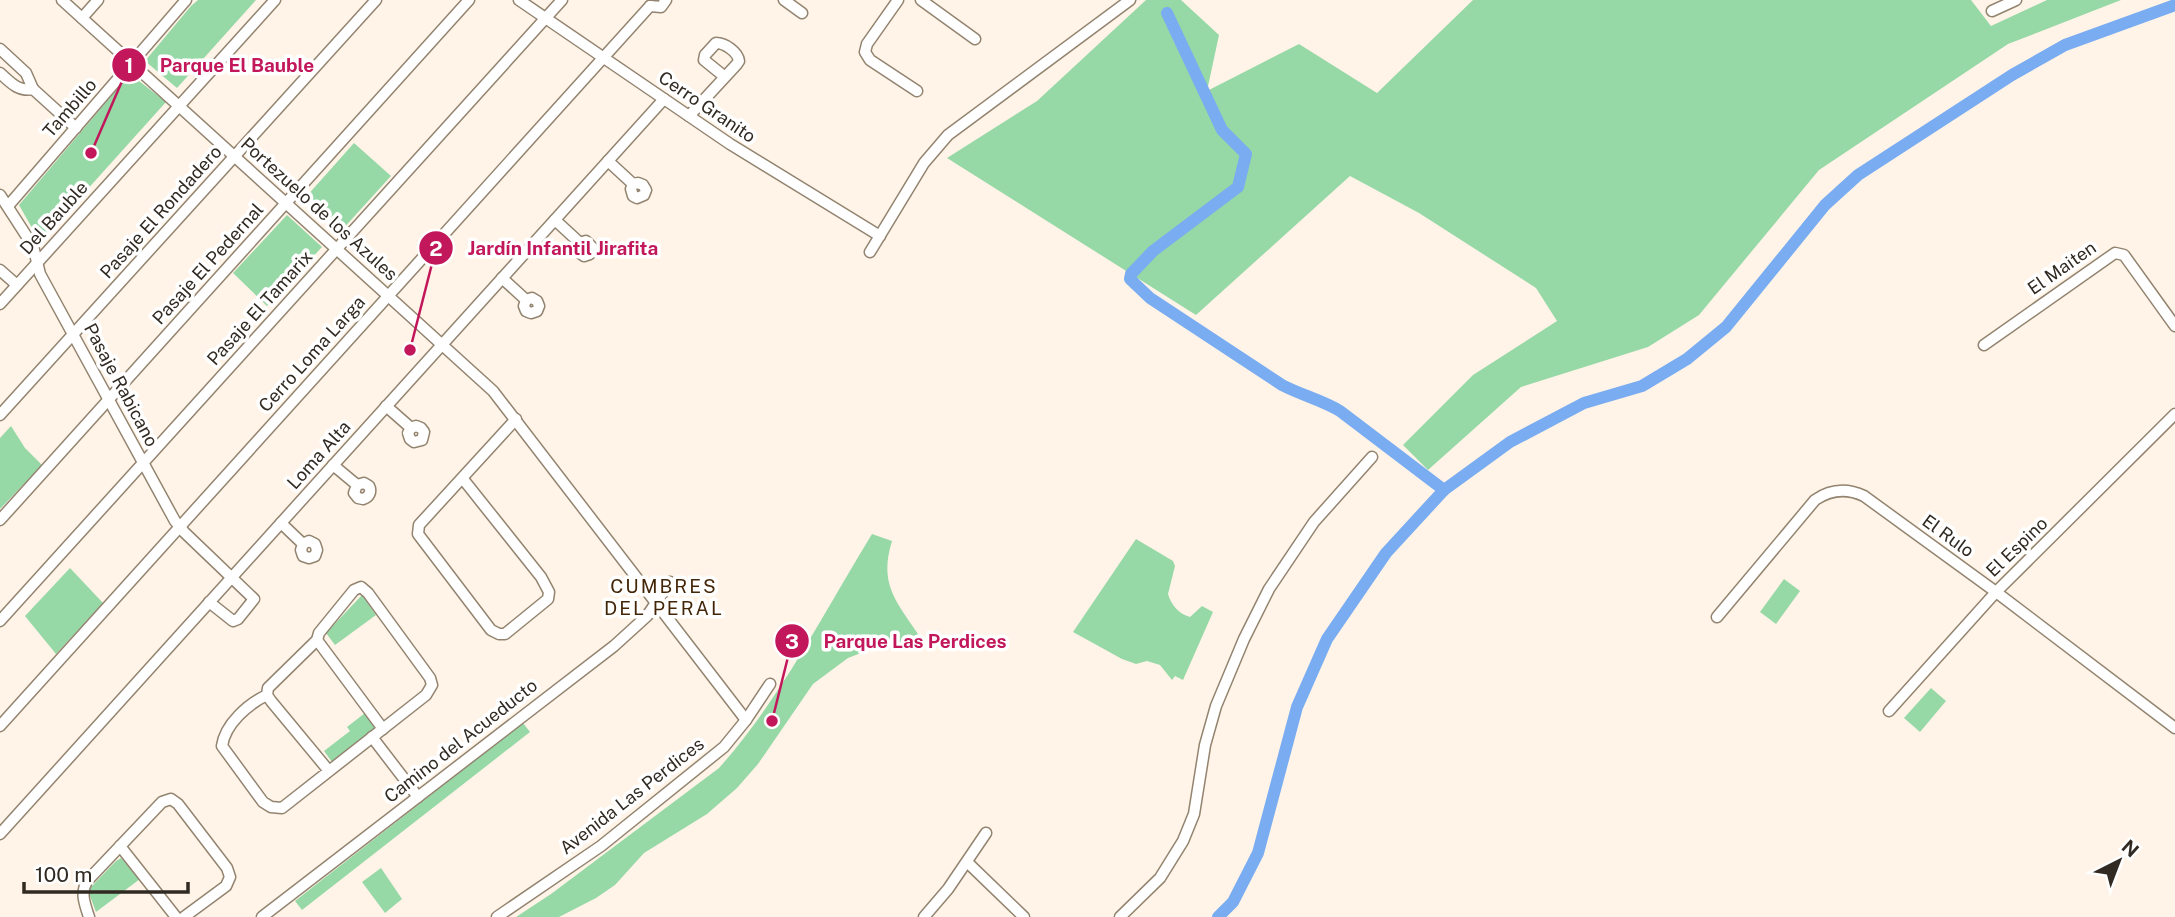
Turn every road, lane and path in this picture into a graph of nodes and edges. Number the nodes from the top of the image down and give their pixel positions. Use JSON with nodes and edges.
{"nodes":[{"id":1,"x":62,"y":0,"type":"edge"},
{"id":2,"x":98,"y":0,"type":"edge"},
{"id":3,"x":186,"y":0,"type":"edge"},
{"id":4,"x":275,"y":0,"type":"edge"},
{"id":5,"x":376,"y":0,"type":"edge"},
{"id":6,"x":470,"y":0,"type":"edge"},
{"id":7,"x":519,"y":0,"type":"edge"},
{"id":8,"x":562,"y":0,"type":"edge"},
{"id":9,"x":666,"y":0,"type":"edge"},
{"id":10,"x":784,"y":0,"type":"edge"},
{"id":11,"x":898,"y":0,"type":"edge"},
{"id":12,"x":921,"y":0,"type":"edge"},
{"id":13,"x":1130,"y":0,"type":"edge"},
{"id":14,"x":2016,"y":0,"type":"edge"},
{"id":15,"x":649,"y":3,"type":"edge"},
{"id":16,"x":1992,"y":11,"type":"dead end"},
{"id":17,"x":802,"y":13,"type":"dead end"},
{"id":18,"x":82,"y":18,"type":"junction"},
{"id":19,"x":545,"y":18,"type":"junction"},
{"id":20,"x":975,"y":39,"type":"dead end"},
{"id":21,"x":0,"y":50,"type":"edge"},
{"id":22,"x":604,"y":58,"type":"junction"},
{"id":23,"x":132,"y":64,"type":"junction"},
{"id":24,"x":0,"y":73,"type":"edge"},
{"id":25,"x":725,"y":77,"type":"dead end"},
{"id":26,"x":33,"y":89,"type":"junction"},
{"id":27,"x":917,"y":91,"type":"dead end"},
{"id":28,"x":664,"y":99,"type":"junction"},
{"id":29,"x":179,"y":106,"type":"junction"},
{"id":30,"x":689,"y":116,"type":"junction"},
{"id":31,"x":76,"y":128,"type":"junction"},
{"id":32,"x":235,"y":157,"type":"junction"},
{"id":33,"x":608,"y":161,"type":"junction"},
{"id":34,"x":633,"y":184,"type":"dead end"},
{"id":35,"x":0,"y":195,"type":"edge"},
{"id":36,"x":286,"y":203,"type":"junction"},
{"id":37,"x":8,"y":206,"type":"junction"},
{"id":38,"x":555,"y":220,"type":"junction"},
{"id":39,"x":880,"y":236,"type":"junction"},
{"id":40,"x":580,"y":243,"type":"dead end"},
{"id":41,"x":337,"y":249,"type":"junction"},
{"id":42,"x":870,"y":252,"type":"dead end"},
{"id":43,"x":38,"y":262,"type":"junction"},
{"id":44,"x":0,"y":270,"type":"edge"},
{"id":45,"x":502,"y":278,"type":"junction"},
{"id":46,"x":17,"y":285,"type":"junction"},
{"id":47,"x":389,"y":296,"type":"junction"},
{"id":48,"x":526,"y":300,"type":"dead end"},
{"id":49,"x":0,"y":304,"type":"edge"},
{"id":50,"x":2175,"y":326,"type":"edge"},
{"id":51,"x":73,"y":334,"type":"junction"},
{"id":52,"x":442,"y":344,"type":"junction"},
{"id":53,"x":1983,"y":345,"type":"dead end"},
{"id":54,"x":109,"y":400,"type":"junction"},
{"id":55,"x":386,"y":406,"type":"junction"},
{"id":56,"x":2175,"y":414,"type":"edge"},
{"id":57,"x":0,"y":415,"type":"edge"},
{"id":58,"x":516,"y":419,"type":"junction"},
{"id":59,"x":411,"y":428,"type":"dead end"},
{"id":60,"x":1372,"y":457,"type":"dead end"},
{"id":61,"x":143,"y":463,"type":"junction"},
{"id":62,"x":334,"y":465,"type":"junction"},
{"id":63,"x":463,"y":479,"type":"junction"},
{"id":64,"x":368,"y":496,"type":"dead end"},
{"id":65,"x":0,"y":520,"type":"edge"},
{"id":66,"x":281,"y":523,"type":"junction"},
{"id":67,"x":179,"y":527,"type":"junction"},
{"id":68,"x":303,"y":544,"type":"dead end"},
{"id":69,"x":232,"y":577,"type":"junction"},
{"id":70,"x":670,"y":582,"type":"dead end"},
{"id":71,"x":1996,"y":592,"type":"junction"},
{"id":72,"x":209,"y":602,"type":"junction"},
{"id":73,"x":657,"y":603,"type":"junction"},
{"id":74,"x":1717,"y":617,"type":"dead end"},
{"id":75,"x":0,"y":621,"type":"edge"},
{"id":76,"x":317,"y":640,"type":"junction"},
{"id":77,"x":770,"y":684,"type":"dead end"},
{"id":78,"x":267,"y":695,"type":"junction"},
{"id":79,"x":1889,"y":711,"type":"dead end"},
{"id":80,"x":746,"y":720,"type":"junction"},
{"id":81,"x":0,"y":726,"type":"edge"},
{"id":82,"x":2175,"y":728,"type":"edge"},
{"id":83,"x":383,"y":729,"type":"junction"},
{"id":84,"x":372,"y":737,"type":"junction"},
{"id":85,"x":329,"y":771,"type":"junction"},
{"id":86,"x":418,"y":797,"type":"junction"},
{"id":87,"x":986,"y":833,"type":"dead end"},
{"id":88,"x":0,"y":834,"type":"edge"},
{"id":89,"x":120,"y":846,"type":"junction"},
{"id":90,"x":967,"y":862,"type":"junction"},
{"id":91,"x":89,"y":917,"type":"edge"},
{"id":92,"x":176,"y":917,"type":"edge"},
{"id":93,"x":184,"y":917,"type":"edge"},
{"id":94,"x":262,"y":917,"type":"edge"},
{"id":95,"x":497,"y":917,"type":"edge"},
{"id":96,"x":923,"y":917,"type":"edge"},
{"id":97,"x":1024,"y":917,"type":"edge"},
{"id":98,"x":1121,"y":917,"type":"edge"}],
"edges":[{"from":1,"to":18,"type":"street","name":"Portezuelo de los Azules"},
{"from":2,"to":18,"type":"street"},
{"from":3,"to":23,"type":"street","name":"Tambillo"},
{"from":4,"to":29,"type":"street","name":"Del Bauble"},
{"from":5,"to":32,"type":"street","name":"Pasaje El Rondadero"},
{"from":6,"to":36,"type":"street","name":"Pasaje El Pedernal"},
{"from":7,"to":19,"type":"street","name":"Cerro Granito"},
{"from":8,"to":19,"type":"street","name":"Pasaje El Tamarix"},
{"from":9,"to":15,"type":"street","name":"Cerro Loma Larga"},
{"from":10,"to":17,"type":"street"},
{"from":11,"to":27,"type":"street"},
{"from":12,"to":20,"type":"street"},
{"from":13,"to":39,"type":"street"},
{"from":14,"to":16,"type":"street"},
{"from":15,"to":22,"type":"street","name":"Cerro Loma Larga"},
{"from":18,"to":23,"type":"street","name":"Portezuelo de los Azules"},
{"from":19,"to":22,"type":"street","name":"Cerro Granito"},
{"from":19,"to":41,"type":"street","name":"Pasaje El Tamarix"},
{"from":21,"to":26,"type":"street"},
{"from":22,"to":28,"type":"street","name":"Cerro Granito"},
{"from":22,"to":47,"type":"street","name":"Cerro Loma Larga"},
{"from":23,"to":29,"type":"street","name":"Portezuelo de los Azules"},
{"from":23,"to":31,"type":"street","name":"Tambillo"},
{"from":24,"to":26,"type":"street"},
{"from":25,"to":30,"type":"street"},
{"from":26,"to":31,"type":"street"},
{"from":28,"to":30,"type":"street","name":"Cerro Granito"},
{"from":28,"to":33,"type":"street","name":"Loma Alta"},
{"from":29,"to":32,"type":"street","name":"Portezuelo de los Azules"},
{"from":29,"to":43,"type":"street","name":"Del Bauble"},
{"from":30,"to":39,"type":"street","name":"Cerro Granito"},
{"from":31,"to":37,"type":"street","name":"Tambillo"},
{"from":32,"to":36,"type":"street","name":"Portezuelo de los Azules"},
{"from":32,"to":51,"type":"street","name":"Pasaje El Rondadero"},
{"from":33,"to":34,"type":"street"},
{"from":33,"to":38,"type":"street","name":"Loma Alta"},
{"from":35,"to":37,"type":"street","name":"Pasaje Rabicano"},
{"from":36,"to":41,"type":"street","name":"Portezuelo de los Azules"},
{"from":36,"to":54,"type":"street","name":"Pasaje El Pedernal"},
{"from":37,"to":43,"type":"street","name":"Pasaje Rabicano"},
{"from":38,"to":40,"type":"street"},
{"from":38,"to":45,"type":"street","name":"Loma Alta"},
{"from":39,"to":42,"type":"street"},
{"from":41,"to":47,"type":"street","name":"Portezuelo de los Azules"},
{"from":41,"to":61,"type":"street","name":"Pasaje El Tamarix"},
{"from":43,"to":46,"type":"street","name":"Del Bauble"},
{"from":43,"to":51,"type":"street","name":"Pasaje Rabicano"},
{"from":44,"to":46,"type":"street"},
{"from":45,"to":48,"type":"street"},
{"from":45,"to":52,"type":"street","name":"Loma Alta"},
{"from":46,"to":49,"type":"street","name":"Del Bauble"},
{"from":47,"to":52,"type":"street","name":"Portezuelo de los Azules"},
{"from":47,"to":67,"type":"street","name":"Cerro Loma Larga"},
{"from":50,"to":53,"type":"street","name":"El Maiten"},
{"from":51,"to":54,"type":"street","name":"Pasaje Rabicano"},
{"from":51,"to":57,"type":"street","name":"Pasaje El Rondadero"},
{"from":52,"to":55,"type":"street","name":"Loma Alta"},
{"from":52,"to":58,"type":"street","name":"Portezuelo de los Azules"},
{"from":54,"to":61,"type":"street","name":"Pasaje Rabicano"},
{"from":54,"to":65,"type":"street","name":"Pasaje El Pedernal"},
{"from":55,"to":59,"type":"street"},
{"from":55,"to":62,"type":"street","name":"Loma Alta"},
{"from":56,"to":71,"type":"street","name":"El Espino"},
{"from":58,"to":63,"type":"street"},
{"from":58,"to":73,"type":"street","name":"Portezuelo de los Azules"},
{"from":60,"to":98,"type":"street"},
{"from":61,"to":67,"type":"street","name":"Pasaje Rabicano"},
{"from":61,"to":75,"type":"street","name":"Pasaje El Tamarix"},
{"from":62,"to":64,"type":"street"},
{"from":62,"to":66,"type":"street","name":"Loma Alta"},
{"from":63,"to":63,"type":"street"},
{"from":66,"to":68,"type":"street"},
{"from":66,"to":69,"type":"street","name":"Loma Alta"},
{"from":67,"to":69,"type":"street","name":"Pasaje Rabicano"},
{"from":67,"to":81,"type":"street","name":"Cerro Loma Larga"},
{"from":69,"to":72,"type":"street","name":"Loma Alta"},
{"from":69,"to":72,"type":"street","name":"Pasaje Rabicano"},
{"from":70,"to":73,"type":"street","name":"Camino del Acueducto"},
{"from":71,"to":74,"type":"street","name":"El Rulo"},
{"from":71,"to":79,"type":"street","name":"El Espino"},
{"from":71,"to":82,"type":"street","name":"El Rulo"},
{"from":72,"to":88,"type":"street","name":"Loma Alta"},
{"from":73,"to":80,"type":"street","name":"Portezuelo de los Azules"},
{"from":73,"to":86,"type":"street","name":"Camino del Acueducto"},
{"from":76,"to":78,"type":"street"},
{"from":76,"to":83,"type":"street"},
{"from":76,"to":83,"type":"street"},
{"from":77,"to":80,"type":"street","name":"Avenida Las Perdices"},
{"from":78,"to":85,"type":"street"},
{"from":78,"to":85,"type":"street"},
{"from":80,"to":95,"type":"street","name":"Avenida Las Perdices"},
{"from":83,"to":84,"type":"street"},
{"from":84,"to":85,"type":"street"},
{"from":84,"to":86,"type":"street"},
{"from":86,"to":94,"type":"street","name":"Camino del Acueducto"},
{"from":87,"to":90,"type":"street"},
{"from":89,"to":91,"type":"street"},
{"from":89,"to":92,"type":"street"},
{"from":89,"to":93,"type":"street"},
{"from":90,"to":96,"type":"street"},
{"from":90,"to":97,"type":"street"}]}
